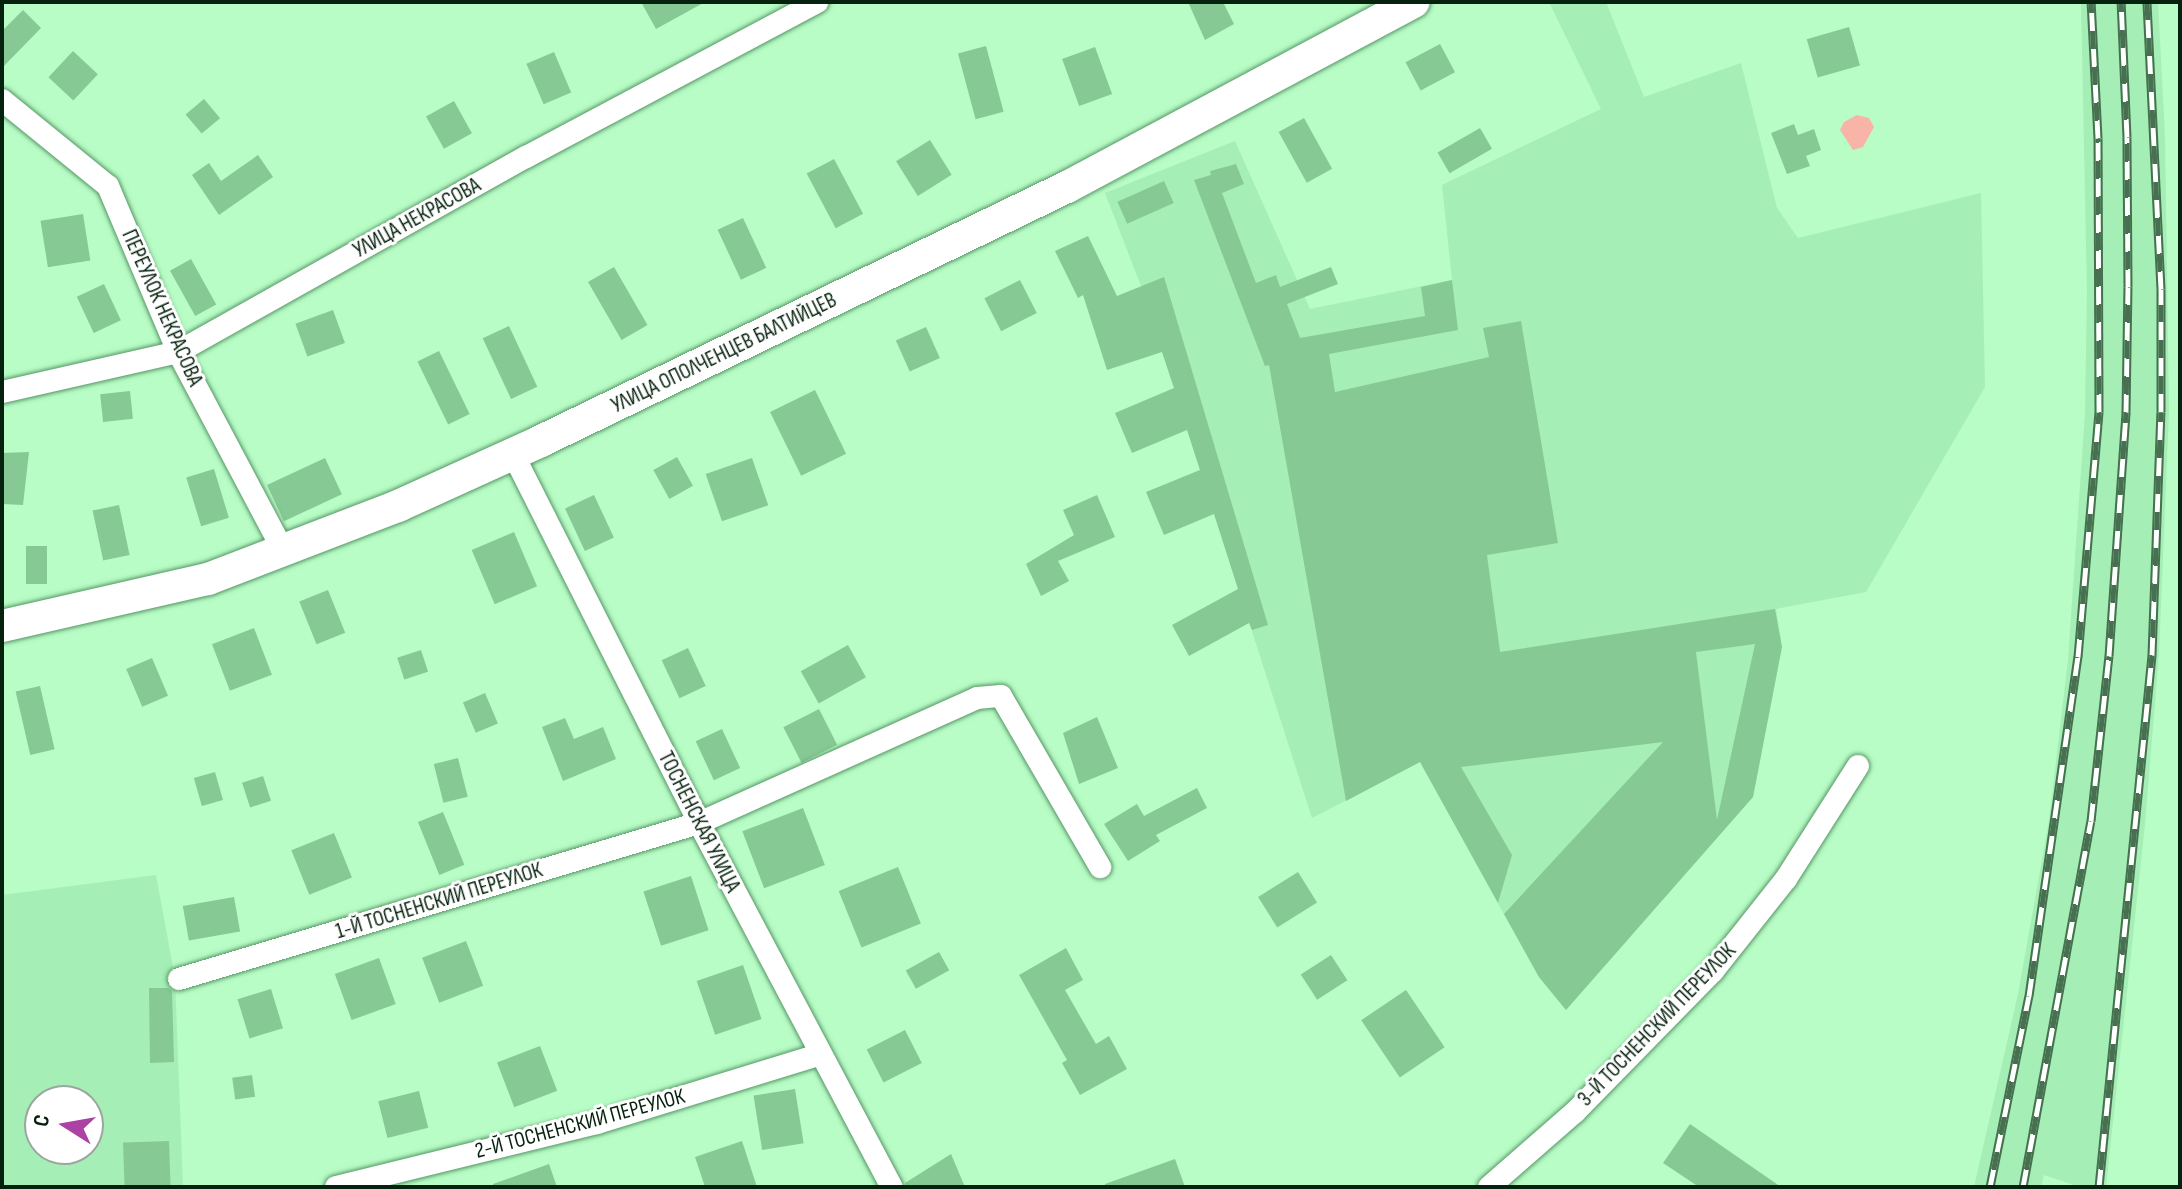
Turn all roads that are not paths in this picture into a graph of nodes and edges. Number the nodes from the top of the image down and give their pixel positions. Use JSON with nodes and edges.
{"nodes":[{"id":1,"x":817,"y":2,"type":"edge"},
{"id":2,"x":1414,"y":2,"type":"edge"},
{"id":3,"x":2,"y":100,"type":"edge"},
{"id":4,"x":178,"y":352,"type":"junction"},
{"id":5,"x":2,"y":392,"type":"edge"},
{"id":6,"x":513,"y":454,"type":"junction"},
{"id":7,"x":283,"y":550,"type":"junction"},
{"id":8,"x":2,"y":626,"type":"edge"},
{"id":9,"x":1858,"y":766,"type":"dead end"},
{"id":10,"x":699,"y":823,"type":"junction"},
{"id":11,"x":1100,"y":867,"type":"dead end"},
{"id":12,"x":179,"y":979,"type":"dead end"},
{"id":13,"x":821,"y":1054,"type":"junction"},
{"id":14,"x":336,"y":1187,"type":"edge"},
{"id":15,"x":892,"y":1187,"type":"edge"},
{"id":16,"x":1489,"y":1187,"type":"edge"}],
"edges":[{"from":1,"to":4,"type":"street","name":"УЛИЦА НЕКРАСОВА"},
{"from":2,"to":6,"type":"main road","name":"УЛИЦА ОПОЛЧЕНЦЕВ БАЛТИЙЦЕВ"},
{"from":3,"to":4,"type":"street","name":"ПЕРЕУЛОК НЕКРАСОВА"},
{"from":4,"to":5,"type":"street","name":"УЛИЦА НЕКРАСОВА"},
{"from":4,"to":7,"type":"street","name":"ПЕРЕУЛОК НЕКРАСОВА"},
{"from":6,"to":7,"type":"main road","name":"УЛИЦА ОПОЛЧЕНЦЕВ БАЛТИЙЦЕВ"},
{"from":6,"to":10,"type":"street","name":"ТОСНЕНСКАЯ УЛИЦА"},
{"from":7,"to":8,"type":"main road","name":"УЛИЦА ОПОЛЧЕНЦЕВ БАЛТИЙЦЕВ"},
{"from":9,"to":16,"type":"street","name":"3-Й ТОСНЕНСКИЙ ПЕРЕУЛОК"},
{"from":10,"to":11,"type":"street","name":"1-Й ТОСНЕНСКИЙ ПЕРЕУЛОК"},
{"from":10,"to":12,"type":"street","name":"1-Й ТОСНЕНСКИЙ ПЕРЕУЛОК"},
{"from":10,"to":13,"type":"street","name":"ТОСНЕНСКАЯ УЛИЦА"},
{"from":13,"to":14,"type":"street","name":"2-Й ТОСНЕНСКИЙ ПЕРЕУЛОК"},
{"from":13,"to":15,"type":"street","name":"ТОСНЕНСКАЯ УЛИЦА"}]}
